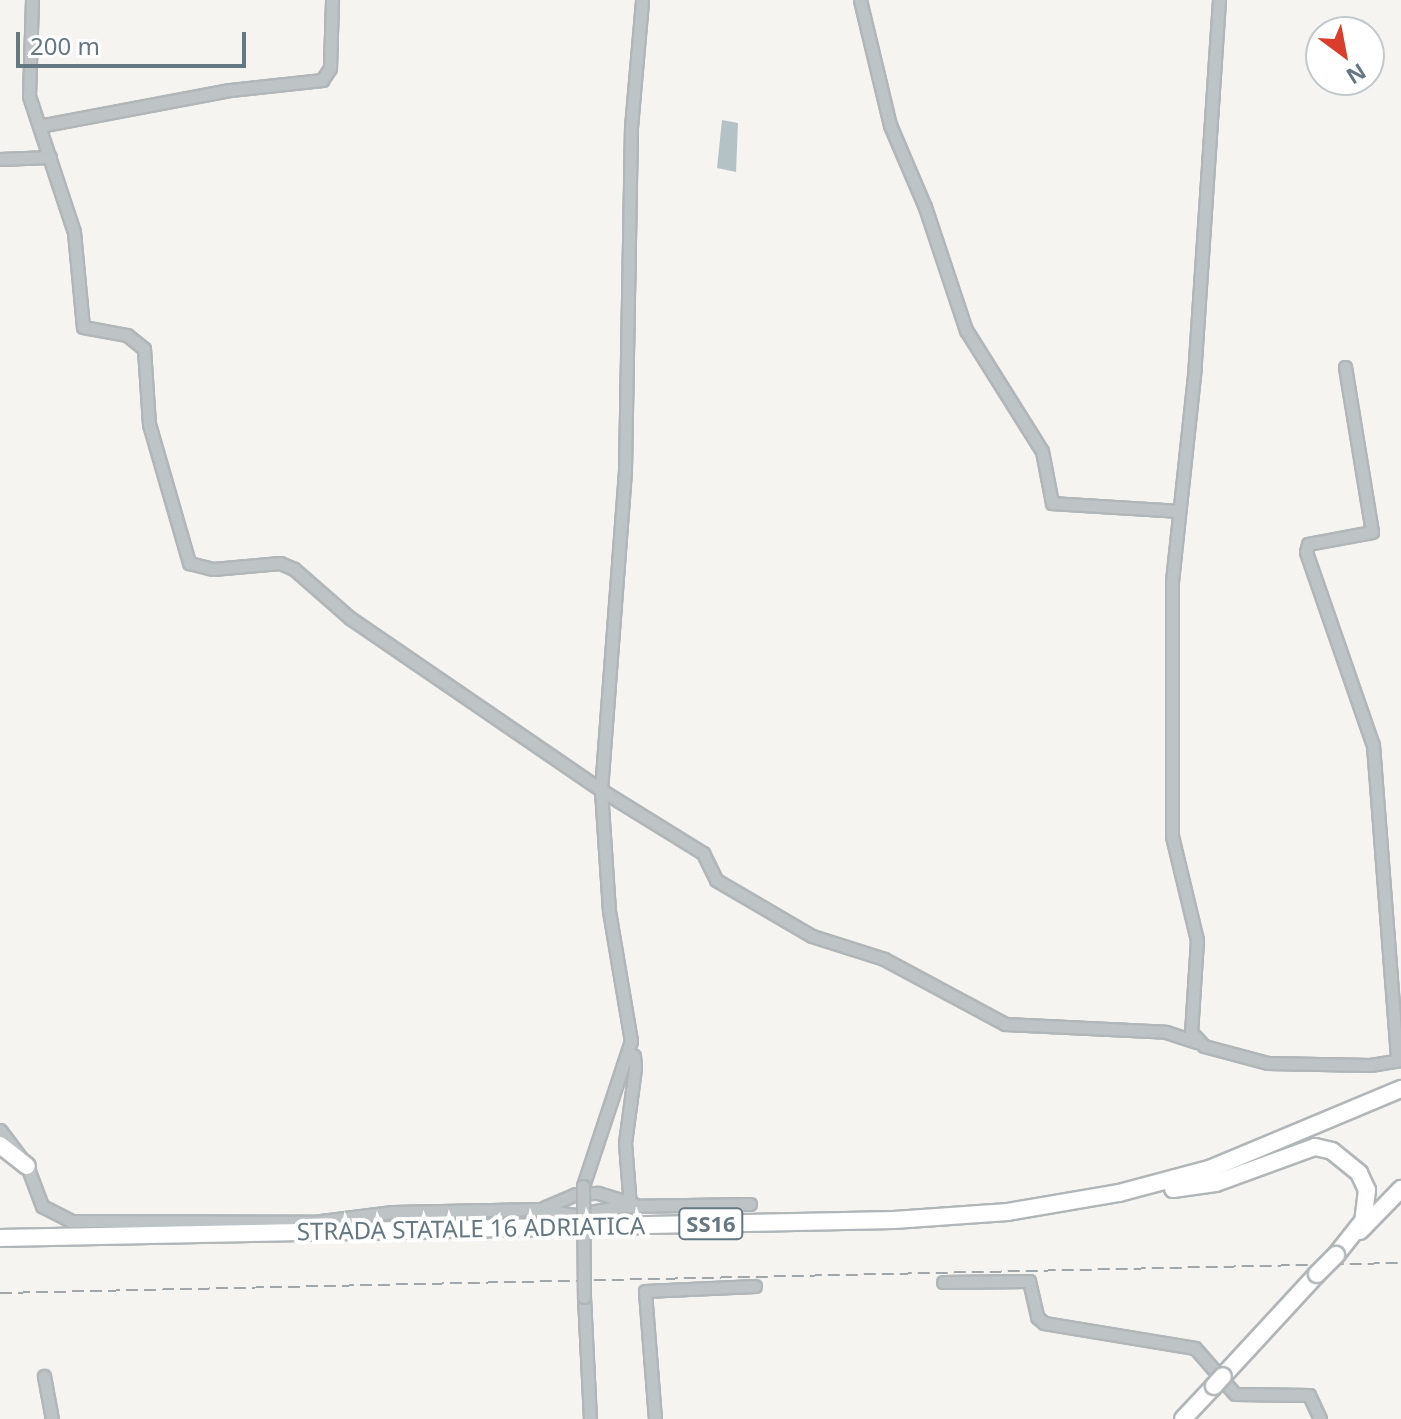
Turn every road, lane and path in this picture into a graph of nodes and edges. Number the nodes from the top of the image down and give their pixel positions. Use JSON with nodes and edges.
{"nodes":[{"id":1,"x":32,"y":0,"type":"edge"},
{"id":2,"x":332,"y":0,"type":"edge"},
{"id":3,"x":642,"y":0,"type":"edge"},
{"id":4,"x":860,"y":0,"type":"edge"},
{"id":5,"x":1219,"y":0,"type":"edge"},
{"id":6,"x":39,"y":126,"type":"junction"},
{"id":7,"x":50,"y":157,"type":"junction"},
{"id":8,"x":0,"y":159,"type":"edge"},
{"id":9,"x":1345,"y":367,"type":"dead end"},
{"id":10,"x":1179,"y":511,"type":"junction"},
{"id":11,"x":601,"y":790,"type":"junction"},
{"id":12,"x":1197,"y":1042,"type":"junction"},
{"id":13,"x":628,"y":1054,"type":"junction"},
{"id":14,"x":1399,"y":1060,"type":"edge"},
{"id":15,"x":1401,"y":1089,"type":"edge"},
{"id":16,"x":1401,"y":1100,"type":"edge"},
{"id":17,"x":0,"y":1130,"type":"edge"},
{"id":18,"x":0,"y":1145,"type":"edge"},
{"id":19,"x":27,"y":1166,"type":"junction"},
{"id":20,"x":1173,"y":1189,"type":"junction"},
{"id":21,"x":1401,"y":1189,"type":"edge"},
{"id":22,"x":750,"y":1204,"type":"dead end"},
{"id":23,"x":633,"y":1206,"type":"junction"},
{"id":24,"x":540,"y":1209,"type":"junction"},
{"id":25,"x":0,"y":1235,"type":"edge"},
{"id":26,"x":0,"y":1248,"type":"edge"},
{"id":27,"x":1336,"y":1255,"type":"junction"},
{"id":28,"x":943,"y":1282,"type":"dead end"},
{"id":29,"x":755,"y":1286,"type":"dead end"},
{"id":30,"x":44,"y":1376,"type":"dead end"},
{"id":31,"x":52,"y":1419,"type":"edge"},
{"id":32,"x":590,"y":1419,"type":"edge"},
{"id":33,"x":655,"y":1419,"type":"edge"},
{"id":34,"x":1183,"y":1419,"type":"edge"},
{"id":35,"x":1320,"y":1419,"type":"edge"}],
"edges":[{"from":1,"to":6,"type":"street"},
{"from":2,"to":6,"type":"street"},
{"from":3,"to":11,"type":"street"},
{"from":4,"to":10,"type":"street"},
{"from":5,"to":10,"type":"street"},
{"from":6,"to":7,"type":"street"},
{"from":7,"to":8,"type":"street"},
{"from":7,"to":11,"type":"street"},
{"from":9,"to":14,"type":"street"},
{"from":10,"to":12,"type":"street"},
{"from":11,"to":12,"type":"street"},
{"from":11,"to":13,"type":"street"},
{"from":12,"to":14,"type":"street"},
{"from":13,"to":23,"type":"street"},
{"from":13,"to":32,"type":"street","bridge":true},
{"from":15,"to":25,"type":"highway","name":"STRADA STATALE 16 ADRIATICA","number":"SS16"},
{"from":16,"to":20,"type":"highway","name":"STRADA STATALE 16 ADRIATICA","number":"SS16"},
{"from":17,"to":19,"type":"street"},
{"from":18,"to":19,"type":"highway"},
{"from":19,"to":24,"type":"street"},
{"from":20,"to":26,"type":"highway","name":"STRADA STATALE 16 ADRIATICA","number":"SS16"},
{"from":20,"to":27,"type":"highway"},
{"from":21,"to":27,"type":"highway"},
{"from":22,"to":23,"type":"street"},
{"from":23,"to":24,"type":"street"},
{"from":23,"to":24,"type":"street"},
{"from":27,"to":34,"type":"highway","bridge":true},
{"from":28,"to":35,"type":"street"},
{"from":29,"to":33,"type":"street"},
{"from":30,"to":31,"type":"street"}]}
